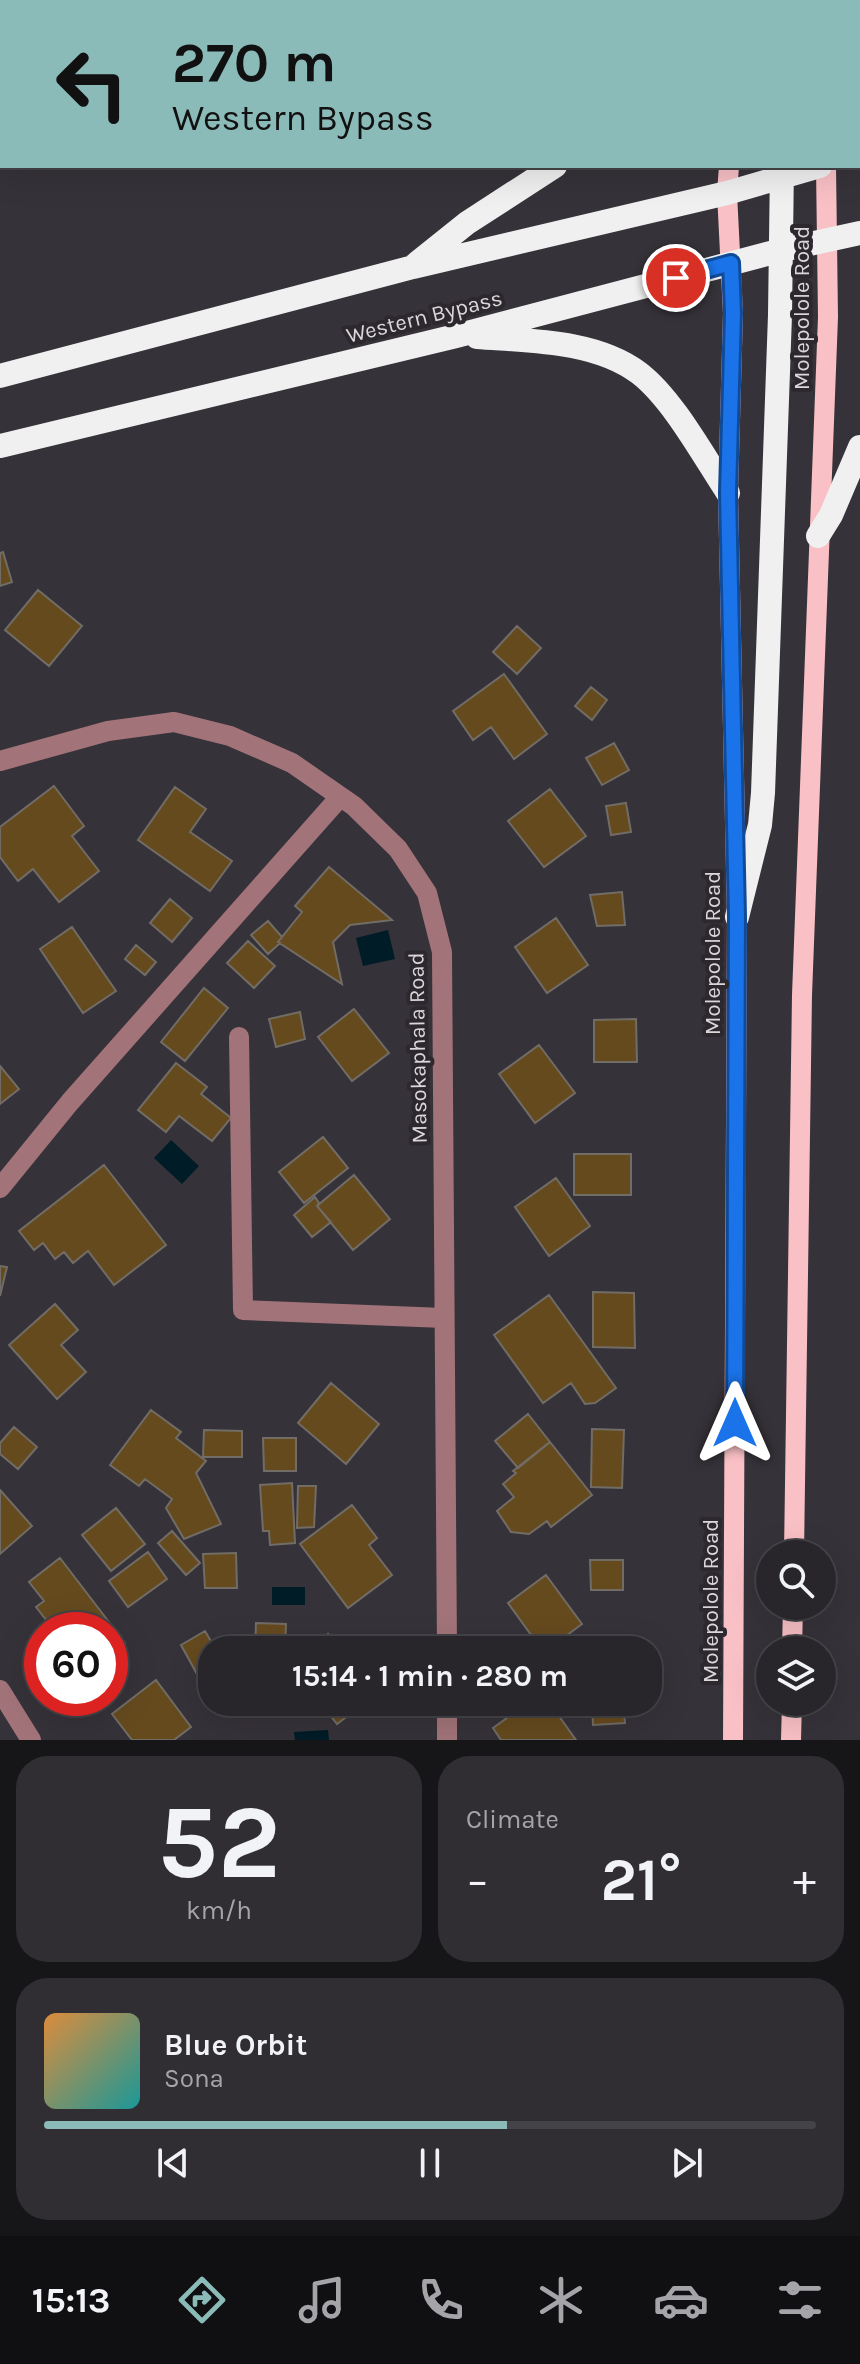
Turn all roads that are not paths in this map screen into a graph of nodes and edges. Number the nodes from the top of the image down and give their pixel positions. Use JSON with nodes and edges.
{"nodes":[{"id":1,"x":552,"y":168,"type":"edge"},
{"id":2,"x":729,"y":168,"type":"edge"},
{"id":3,"x":809,"y":168,"type":"edge"},
{"id":4,"x":823,"y":168,"type":"edge"},
{"id":5,"x":782,"y":172,"type":"edge"},
{"id":6,"x":727,"y":193,"type":"junction"},
{"id":7,"x":860,"y":233,"type":"edge"},
{"id":8,"x":825,"y":241,"type":"junction"},
{"id":9,"x":782,"y":250,"type":"junction"},
{"id":10,"x":731,"y":263,"type":"junction"},
{"id":11,"x":413,"y":267,"type":"junction"},
{"id":12,"x":456,"y":336,"type":"junction"},
{"id":13,"x":0,"y":376,"type":"edge"},
{"id":14,"x":0,"y":446,"type":"edge"},
{"id":15,"x":860,"y":447,"type":"edge"},
{"id":16,"x":728,"y":493,"type":"junction"},
{"id":17,"x":818,"y":536,"type":"junction"},
{"id":18,"x":0,"y":761,"type":"edge"},
{"id":19,"x":340,"y":797,"type":"junction"},
{"id":20,"x":737,"y":917,"type":"junction"},
{"id":21,"x":239,"y":1037,"type":"dead end"},
{"id":22,"x":0,"y":1188,"type":"edge"},
{"id":23,"x":444,"y":1318,"type":"junction"},
{"id":24,"x":794,"y":1540,"type":"edge"},
{"id":25,"x":447,"y":1636,"type":"edge"},
{"id":26,"x":0,"y":1690,"type":"edge"},
{"id":27,"x":447,"y":1716,"type":"edge"},
{"id":28,"x":792,"y":1716,"type":"edge"},
{"id":29,"x":31,"y":1740,"type":"edge"},
{"id":30,"x":447,"y":1740,"type":"edge"},
{"id":31,"x":733,"y":1740,"type":"edge"},
{"id":32,"x":791,"y":1740,"type":"edge"}],
"edges":[{"from":1,"to":11,"type":"highway"},
{"from":2,"to":6,"type":"main road","name":"Molepolole Road"},
{"from":3,"to":5,"type":"highway"},
{"from":4,"to":8,"type":"main road","name":"Molepolole Road"},
{"from":5,"to":6,"type":"highway"},
{"from":5,"to":9,"type":"highway"},
{"from":6,"to":10,"type":"main road","name":"Molepolole Road"},
{"from":6,"to":11,"type":"highway"},
{"from":7,"to":8,"type":"highway","name":"Western Bypass"},
{"from":8,"to":9,"type":"highway","name":"Western Bypass"},
{"from":8,"to":17,"type":"main road","name":"Molepolole Road"},
{"from":9,"to":10,"type":"highway","name":"Western Bypass"},
{"from":9,"to":20,"type":"highway"},
{"from":10,"to":12,"type":"highway","name":"Western Bypass"},
{"from":10,"to":16,"type":"main road","name":"Molepolole Road"},
{"from":11,"to":13,"type":"highway"},
{"from":12,"to":14,"type":"highway","name":"Western Bypass"},
{"from":12,"to":16,"type":"highway"},
{"from":15,"to":17,"type":"highway"},
{"from":16,"to":20,"type":"main road","name":"Molepolole Road"},
{"from":17,"to":24,"type":"main road","name":"Molepolole Road"},
{"from":18,"to":19,"type":"street","name":"Masokaphala Road"},
{"from":19,"to":22,"type":"street"},
{"from":19,"to":23,"type":"street","name":"Masokaphala Road"},
{"from":20,"to":31,"type":"main road","name":"Molepolole Road"},
{"from":21,"to":23,"type":"street"},
{"from":23,"to":25,"type":"street","name":"Masokaphala Road"},
{"from":26,"to":29,"type":"street"},
{"from":27,"to":30,"type":"street"},
{"from":28,"to":32,"type":"main road"}]}
